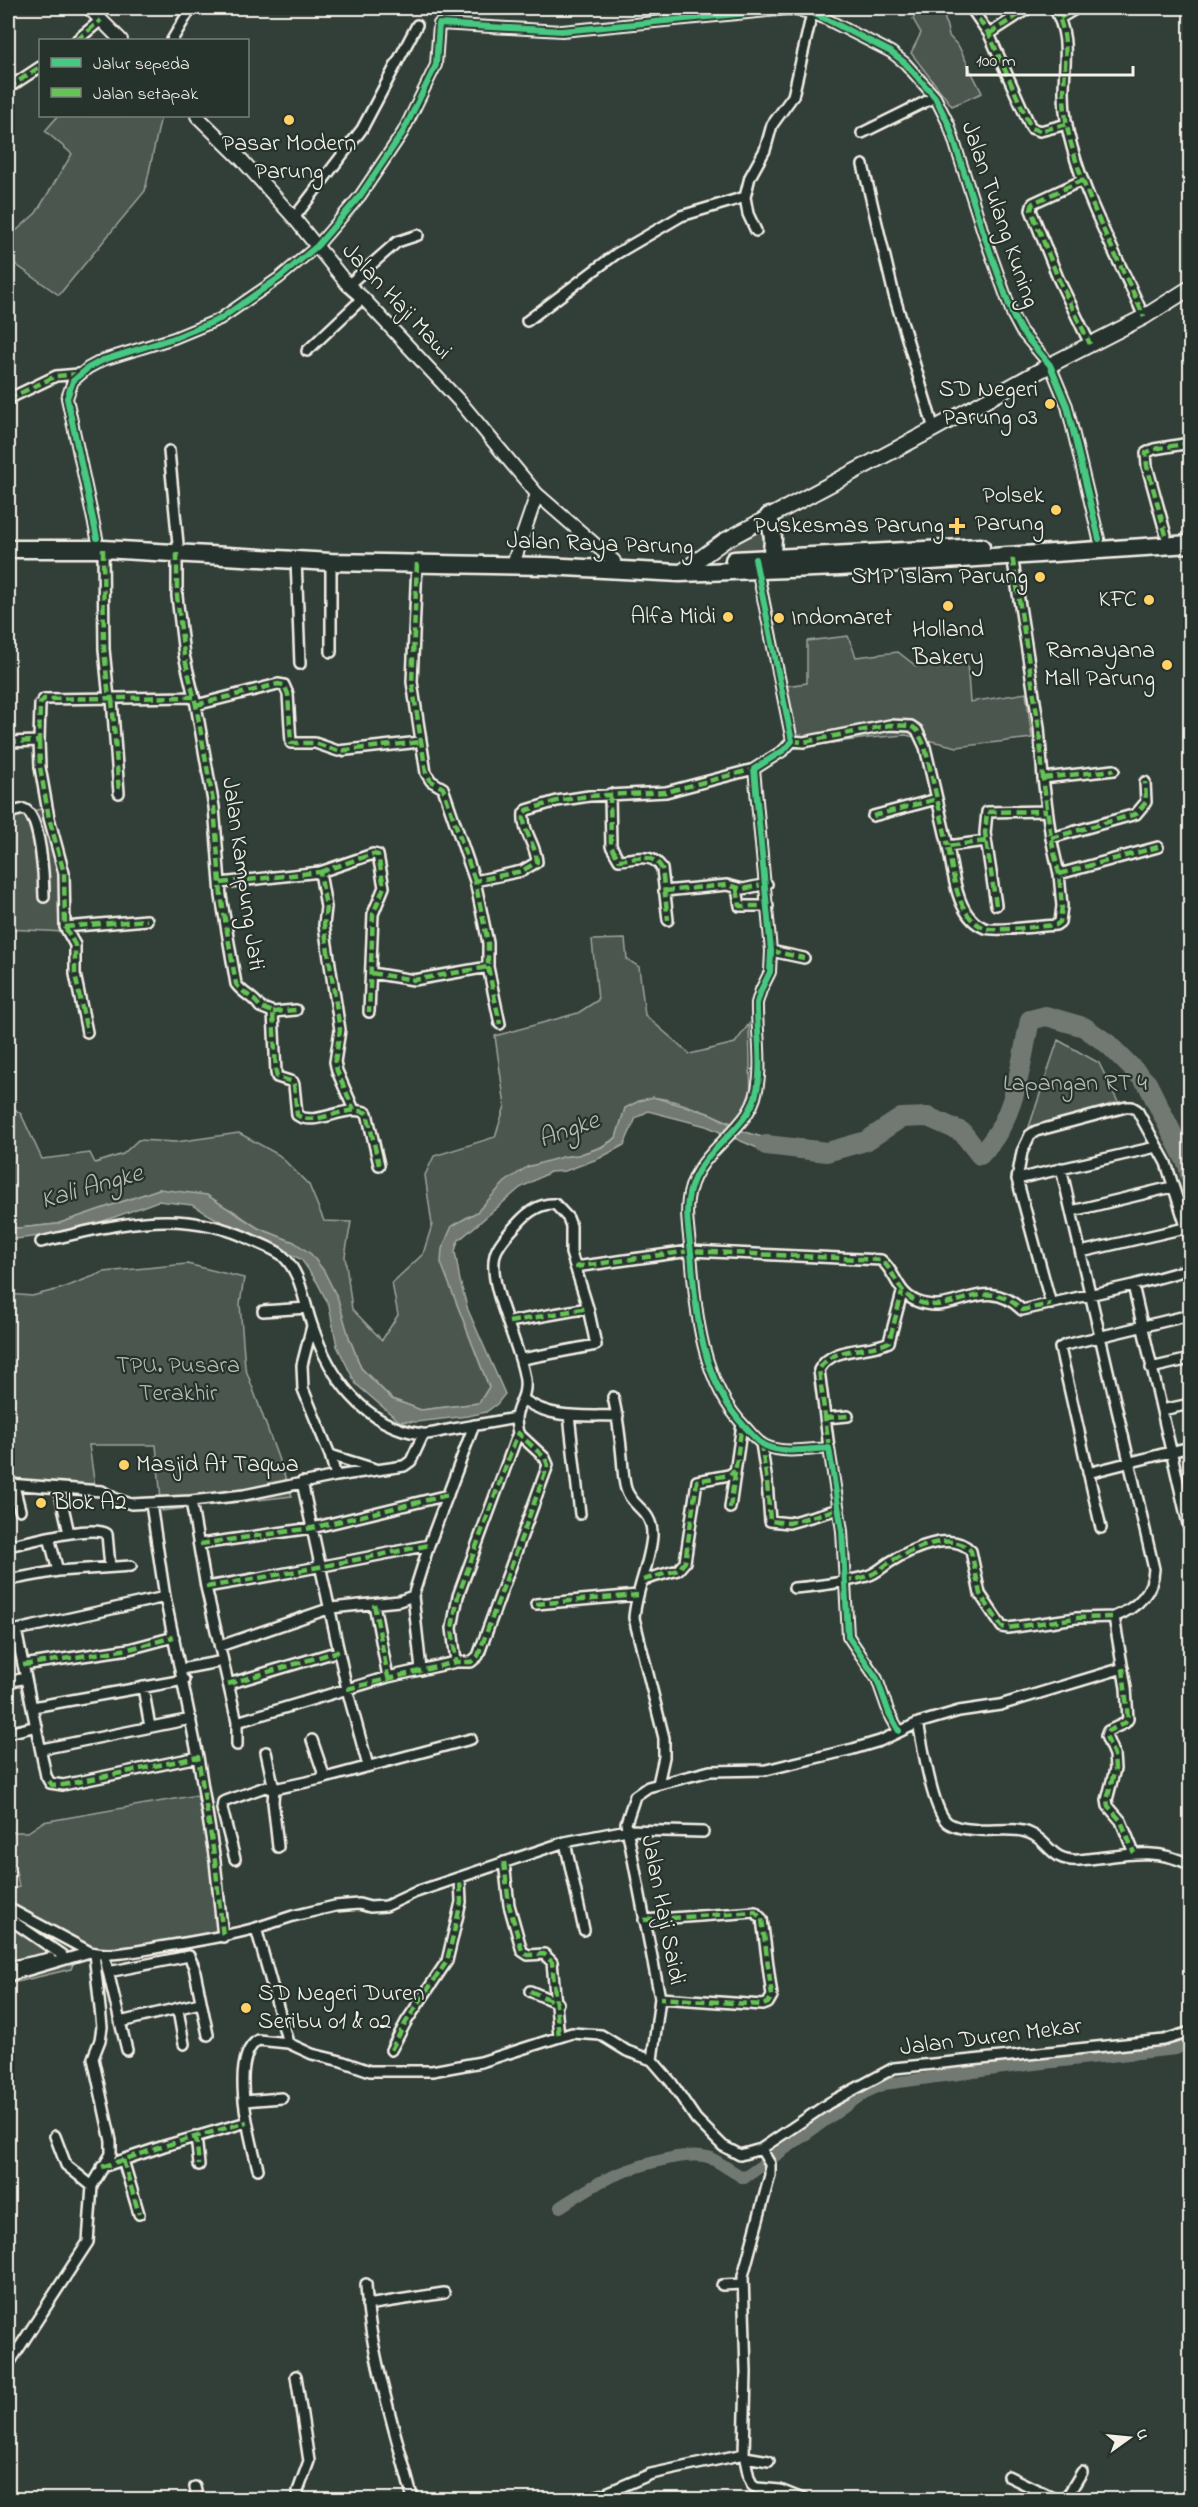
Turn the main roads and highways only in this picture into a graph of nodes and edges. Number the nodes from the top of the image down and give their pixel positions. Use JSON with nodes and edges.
{"nodes":[{"id":1,"x":1191,"y":288,"type":"edge"},
{"id":2,"x":769,"y":516,"type":"junction"},
{"id":3,"x":1191,"y":532,"type":"edge"},
{"id":4,"x":8,"y":539,"type":"edge"},
{"id":5,"x":100,"y":543,"type":"junction"},
{"id":6,"x":1191,"y":544,"type":"edge"},
{"id":7,"x":178,"y":548,"type":"junction"},
{"id":8,"x":8,"y":549,"type":"edge"},
{"id":9,"x":979,"y":553,"type":"junction"},
{"id":10,"x":513,"y":562,"type":"junction"},
{"id":11,"x":695,"y":562,"type":"junction"},
{"id":12,"x":764,"y":564,"type":"junction"},
{"id":13,"x":680,"y":573,"type":"junction"}],
"edges":[{"from":1,"to":2,"type":"main road"},
{"from":2,"to":11,"type":"main road"},
{"from":2,"to":12,"type":"highway"},
{"from":3,"to":9,"type":"highway","name":"Jalan Raya Parung"},
{"from":4,"to":5,"type":"highway","name":"Jalan Raya Parung"},
{"from":5,"to":7,"type":"highway","name":"Jalan Raya Parung"},
{"from":5,"to":8,"type":"highway","name":"Jalan Raya Parung"},
{"from":6,"to":9,"type":"highway","name":"Jalan Raya Parung"},
{"from":7,"to":10,"type":"highway","name":"Jalan Raya Parung"},
{"from":7,"to":10,"type":"highway","name":"Jalan Raya Parung"},
{"from":9,"to":12,"type":"highway","name":"Jalan Raya Parung"},
{"from":10,"to":11,"type":"highway","name":"Jalan Raya Parung"},
{"from":10,"to":13,"type":"highway","name":"Jalan Raya Parung"},
{"from":11,"to":12,"type":"highway","name":"Jalan Raya Parung"},
{"from":11,"to":13,"type":"main road"},
{"from":12,"to":13,"type":"highway","name":"Jalan Raya Parung"}]}
